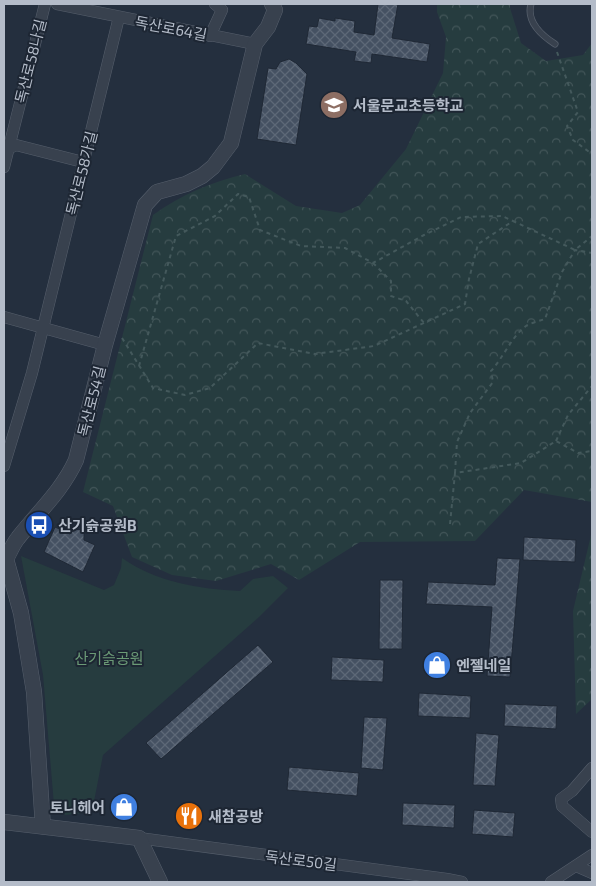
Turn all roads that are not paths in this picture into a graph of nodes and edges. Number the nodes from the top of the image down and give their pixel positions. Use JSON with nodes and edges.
{"nodes":[{"id":1,"x":45,"y":4,"type":"edge"},
{"id":2,"x":57,"y":4,"type":"edge"},
{"id":3,"x":216,"y":4,"type":"edge"},
{"id":4,"x":531,"y":4,"type":"edge"},
{"id":5,"x":275,"y":6,"type":"edge"},
{"id":6,"x":119,"y":17,"type":"junction"},
{"id":7,"x":210,"y":36,"type":"junction"},
{"id":8,"x":255,"y":44,"type":"junction"},
{"id":9,"x":555,"y":44,"type":"road end"},
{"id":10,"x":5,"y":148,"type":"edge"},
{"id":11,"x":84,"y":162,"type":"junction"},
{"id":12,"x":4,"y":166,"type":"edge"},
{"id":13,"x":4,"y":317,"type":"edge"},
{"id":14,"x":43,"y":328,"type":"junction"},
{"id":15,"x":104,"y":345,"type":"junction"},
{"id":16,"x":4,"y":466,"type":"edge"},
{"id":17,"x":5,"y":558,"type":"edge"},
{"id":18,"x":592,"y":768,"type":"edge"},
{"id":19,"x":4,"y":822,"type":"edge"},
{"id":20,"x":43,"y":827,"type":"junction"},
{"id":21,"x":592,"y":832,"type":"edge"},
{"id":22,"x":139,"y":838,"type":"junction"},
{"id":23,"x":592,"y":856,"type":"edge"},
{"id":24,"x":576,"y":866,"type":"junction"},
{"id":25,"x":592,"y":873,"type":"edge"},
{"id":26,"x":443,"y":880,"type":"edge"},
{"id":27,"x":160,"y":882,"type":"edge"},
{"id":28,"x":462,"y":882,"type":"edge"},
{"id":29,"x":551,"y":882,"type":"edge"}],
"edges":[{"from":1,"to":10,"type":"street","name":"독산로58나길"},
{"from":2,"to":6,"type":"street","name":"독산로64길"},
{"from":3,"to":7,"type":"street"},
{"from":4,"to":9,"type":"lane"},
{"from":5,"to":8,"type":"street","name":"독산로54길"},
{"from":6,"to":7,"type":"street","name":"독산로64길"},
{"from":6,"to":11,"type":"street","name":"독산로58가길"},
{"from":7,"to":8,"type":"street","name":"독산로64길"},
{"from":8,"to":15,"type":"street","name":"독산로54길"},
{"from":10,"to":11,"type":"street"},
{"from":10,"to":12,"type":"street","name":"독산로58나길"},
{"from":11,"to":14,"type":"street","name":"독산로58가길"},
{"from":13,"to":14,"type":"street"},
{"from":14,"to":15,"type":"street"},
{"from":14,"to":16,"type":"street","name":"독산로58가길"},
{"from":15,"to":17,"type":"street","name":"독산로54길"},
{"from":17,"to":20,"type":"street","name":"독산로54길"},
{"from":18,"to":21,"type":"street"},
{"from":19,"to":20,"type":"street","name":"독산로50길"},
{"from":20,"to":22,"type":"street","name":"독산로50길"},
{"from":22,"to":26,"type":"street","name":"독산로50길"},
{"from":22,"to":27,"type":"street"},
{"from":23,"to":24,"type":"street"},
{"from":24,"to":25,"type":"street"},
{"from":24,"to":29,"type":"street"},
{"from":26,"to":28,"type":"street","name":"독산로50길"}]}
